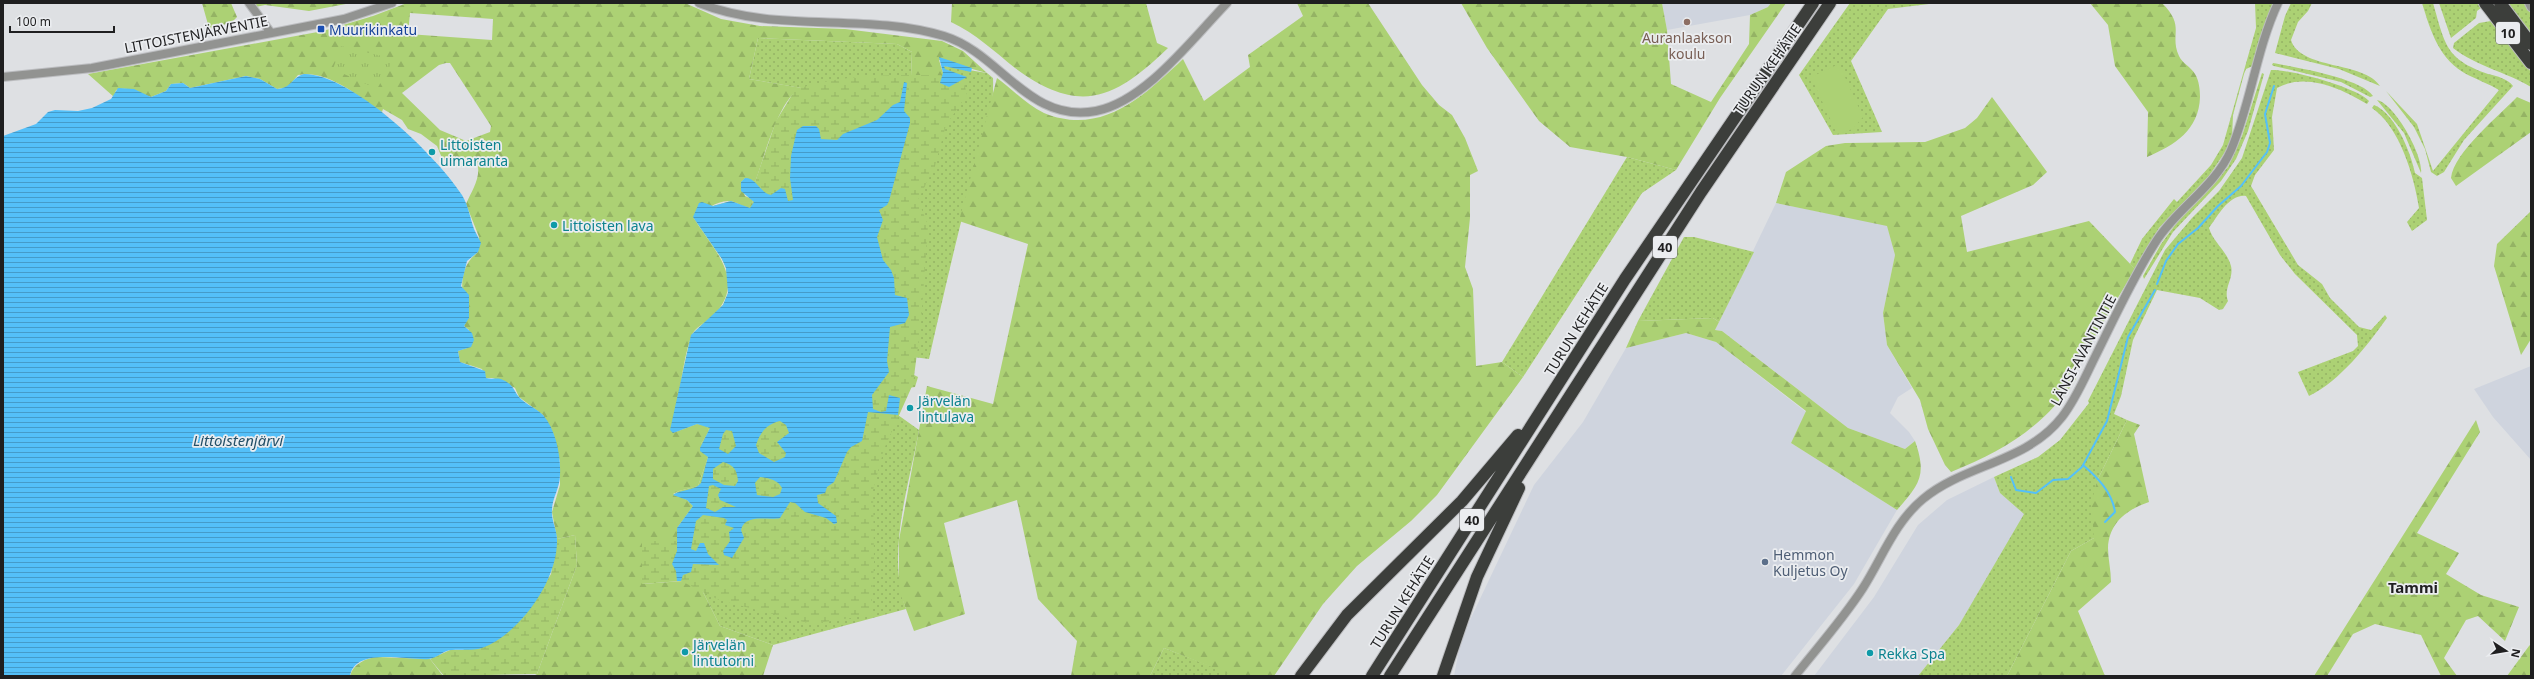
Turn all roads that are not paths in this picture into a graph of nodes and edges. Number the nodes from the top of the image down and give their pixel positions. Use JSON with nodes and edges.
{"nodes":[{"id":1,"x":249,"y":3,"type":"edge"},
{"id":2,"x":392,"y":3,"type":"edge"},
{"id":3,"x":699,"y":3,"type":"edge"},
{"id":4,"x":1227,"y":3,"type":"edge"},
{"id":5,"x":1813,"y":3,"type":"edge"},
{"id":6,"x":1830,"y":3,"type":"edge"},
{"id":7,"x":1840,"y":3,"type":"edge"},
{"id":8,"x":2278,"y":3,"type":"edge"},
{"id":9,"x":2485,"y":3,"type":"edge"},
{"id":10,"x":2500,"y":3,"type":"edge"},
{"id":11,"x":2529,"y":3,"type":"edge"},
{"id":12,"x":2531,"y":7,"type":"edge"},
{"id":13,"x":271,"y":33,"type":"junction"},
{"id":14,"x":2531,"y":44,"type":"edge"},
{"id":15,"x":1790,"y":63,"type":"junction"},
{"id":16,"x":2531,"y":63,"type":"edge"},
{"id":17,"x":3,"y":77,"type":"edge"},
{"id":18,"x":1572,"y":364,"type":"junction"},
{"id":19,"x":1545,"y":435,"type":"junction"},
{"id":20,"x":1307,"y":674,"type":"edge"},
{"id":21,"x":1372,"y":676,"type":"edge"},
{"id":22,"x":1390,"y":676,"type":"edge"},
{"id":23,"x":1443,"y":676,"type":"edge"},
{"id":24,"x":1795,"y":676,"type":"edge"}],
"edges":[{"from":1,"to":13,"type":"street"},
{"from":2,"to":13,"type":"street","name":"LITTOISTENJÄRVENTIE"},
{"from":3,"to":4,"type":"street"},
{"from":5,"to":18,"type":"highway","name":"TURUN KEHÄTIE","number":"40"},
{"from":6,"to":15,"type":"highway","name":"TURUN KEHÄTIE","number":"40"},
{"from":7,"to":15,"type":"highway"},
{"from":8,"to":24,"type":"street","name":"LÄNSI-AVANTINTIE"},
{"from":9,"to":16,"type":"highway","number":"10"},
{"from":10,"to":14,"type":"highway","number":"10"},
{"from":11,"to":12,"type":"street"},
{"from":13,"to":17,"type":"street","name":"LITTOISTENJÄRVENTIE"},
{"from":15,"to":19,"type":"highway","name":"TURUN KEHÄTIE","number":"40"},
{"from":18,"to":20,"type":"highway"},
{"from":18,"to":21,"type":"highway","name":"TURUN KEHÄTIE","number":"40"},
{"from":19,"to":22,"type":"highway","name":"TURUN KEHÄTIE","number":"40"},
{"from":19,"to":23,"type":"highway"}]}
